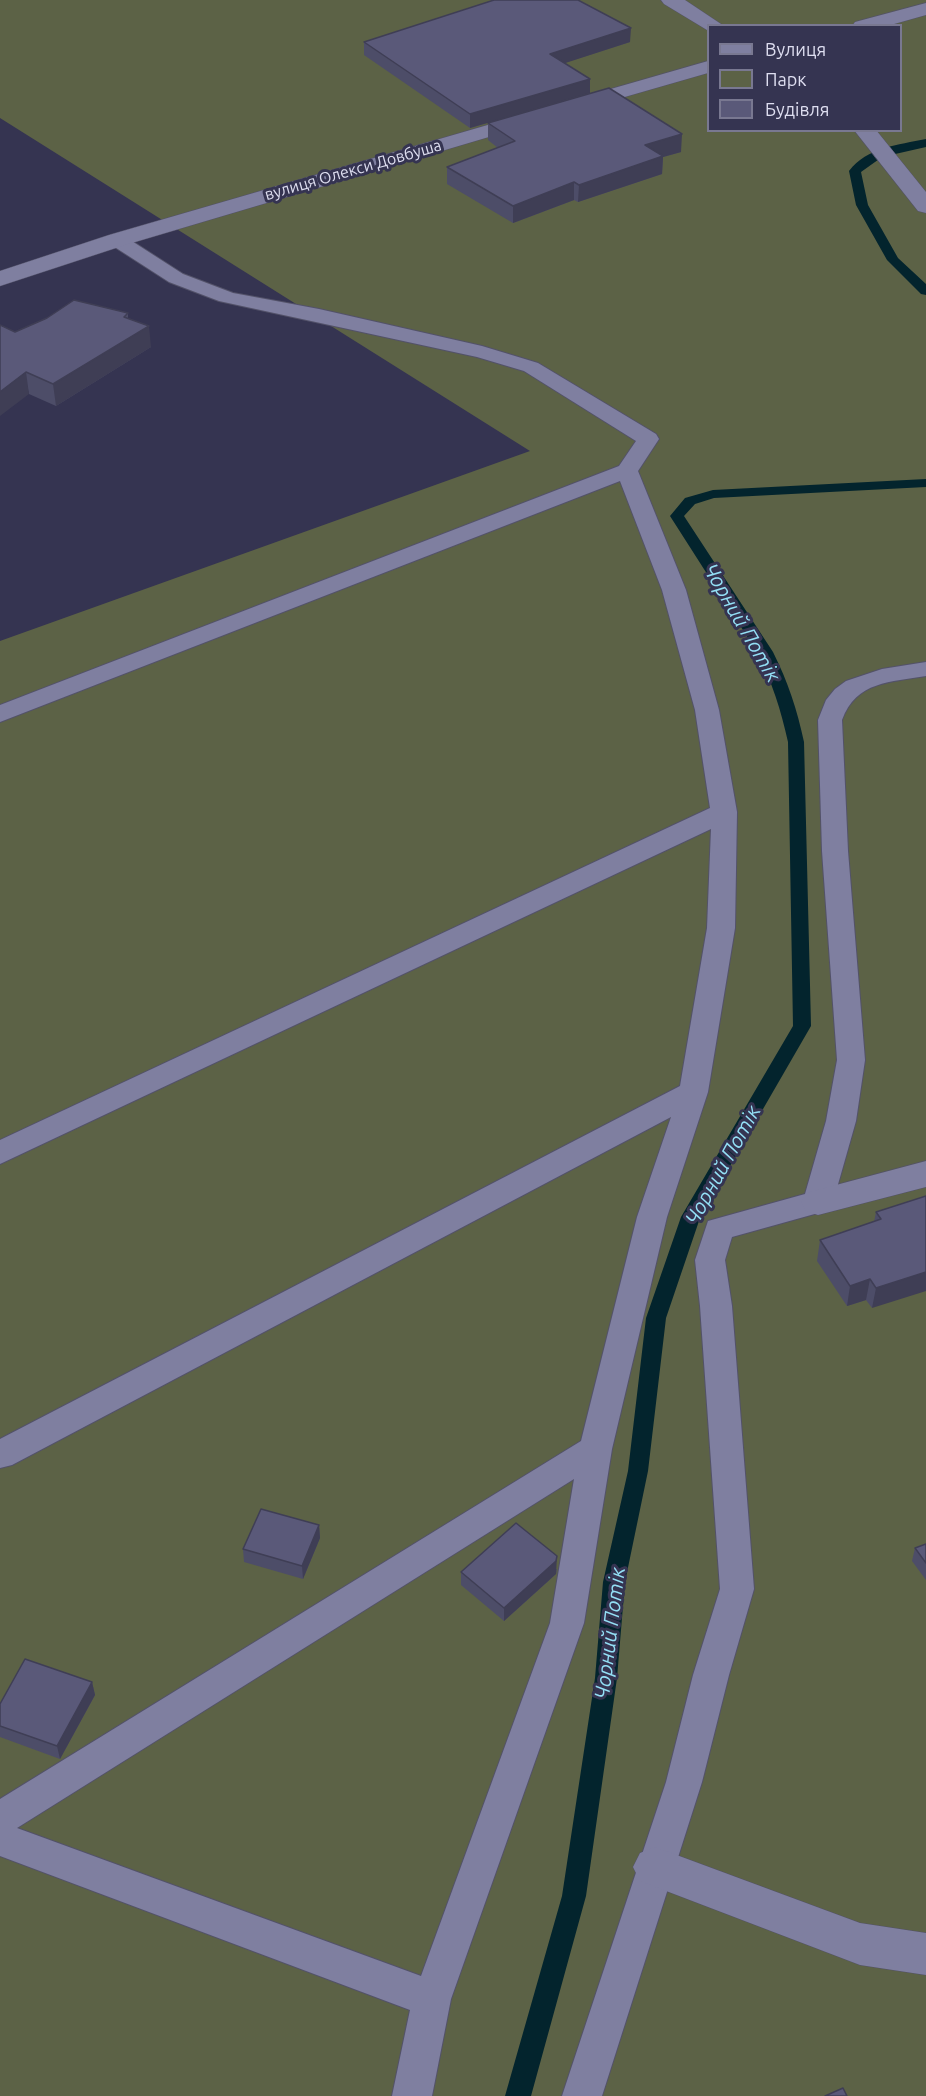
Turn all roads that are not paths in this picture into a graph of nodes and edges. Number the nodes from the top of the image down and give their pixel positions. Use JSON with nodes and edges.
{"nodes":[{"id":1,"x":671,"y":0,"type":"edge"},
{"id":2,"x":926,"y":9,"type":"edge"},
{"id":3,"x":711,"y":24,"type":"edge"},
{"id":4,"x":870,"y":24,"type":"edge"},
{"id":5,"x":707,"y":67,"type":"edge"},
{"id":6,"x":867,"y":134,"type":"edge"},
{"id":7,"x":926,"y":206,"type":"edge"},
{"id":8,"x":117,"y":240,"type":"junction"},
{"id":9,"x":0,"y":279,"type":"edge"},
{"id":10,"x":627,"y":471,"type":"junction"},
{"id":11,"x":926,"y":669,"type":"edge"},
{"id":12,"x":0,"y":714,"type":"edge"},
{"id":13,"x":724,"y":812,"type":"junction"},
{"id":14,"x":694,"y":1092,"type":"junction"},
{"id":15,"x":0,"y":1153,"type":"edge"},
{"id":16,"x":926,"y":1174,"type":"edge"},
{"id":17,"x":818,"y":1203,"type":"junction"},
{"id":18,"x":596,"y":1449,"type":"junction"},
{"id":19,"x":0,"y":1455,"type":"edge"},
{"id":20,"x":0,"y":1819,"type":"edge"},
{"id":21,"x":0,"y":1839,"type":"edge"},
{"id":22,"x":655,"y":1867,"type":"junction"},
{"id":23,"x":926,"y":1954,"type":"edge"},
{"id":24,"x":432,"y":1999,"type":"junction"},
{"id":25,"x":412,"y":2096,"type":"edge"},
{"id":26,"x":582,"y":2096,"type":"edge"}],
"edges":[{"from":1,"to":3,"type":"street"},
{"from":2,"to":4,"type":"street"},
{"from":5,"to":8,"type":"street","name":"вулиця Олекси Довбуша"},
{"from":6,"to":7,"type":"street"},
{"from":8,"to":9,"type":"street","name":"вулиця Олекси Довбуша"},
{"from":8,"to":10,"type":"lane"},
{"from":10,"to":12,"type":"lane"},
{"from":10,"to":13,"type":"lane"},
{"from":11,"to":17,"type":"lane"},
{"from":13,"to":14,"type":"lane"},
{"from":13,"to":15,"type":"lane"},
{"from":14,"to":18,"type":"lane"},
{"from":14,"to":19,"type":"lane"},
{"from":16,"to":17,"type":"street"},
{"from":17,"to":22,"type":"lane"},
{"from":18,"to":20,"type":"lane"},
{"from":18,"to":24,"type":"lane"},
{"from":21,"to":24,"type":"lane"},
{"from":22,"to":23,"type":"street"},
{"from":22,"to":26,"type":"lane"},
{"from":24,"to":25,"type":"lane"}]}
